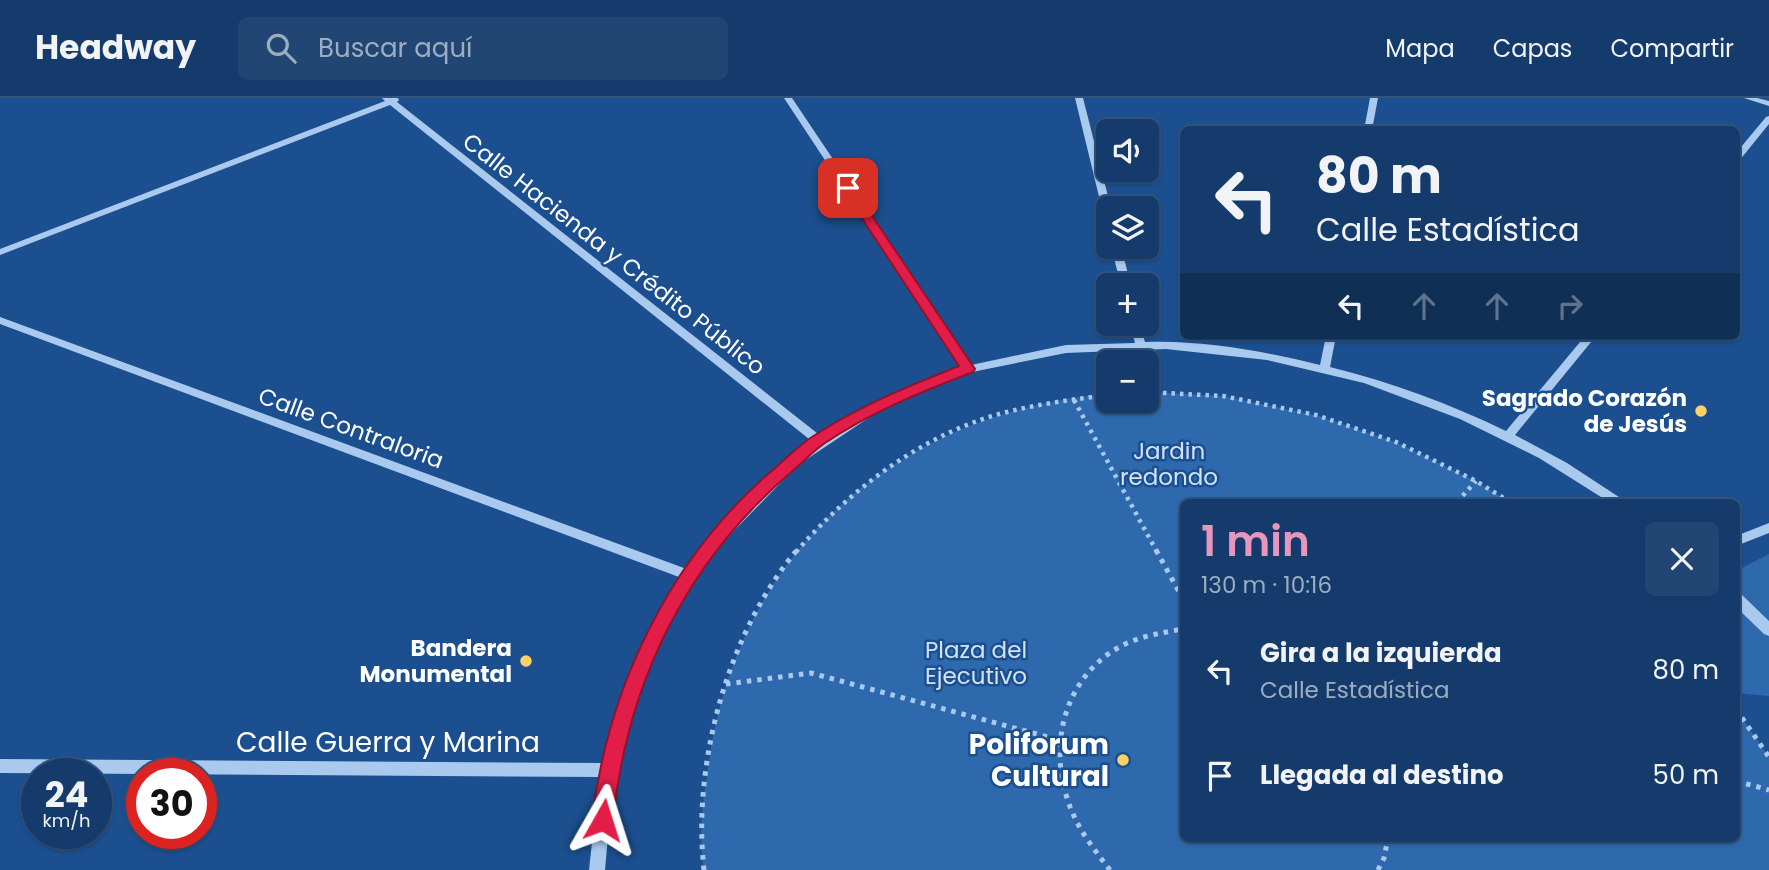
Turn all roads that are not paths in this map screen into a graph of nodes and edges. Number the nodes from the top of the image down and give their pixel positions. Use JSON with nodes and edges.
{"nodes":[{"id":1,"x":788,"y":98,"type":"edge"},
{"id":2,"x":1079,"y":98,"type":"edge"},
{"id":3,"x":1374,"y":98,"type":"edge"},
{"id":4,"x":1748,"y":98,"type":"edge"},
{"id":5,"x":392,"y":99,"type":"edge"},
{"id":6,"x":1769,"y":104,"type":"edge"},
{"id":7,"x":1769,"y":119,"type":"edge"},
{"id":8,"x":1369,"y":126,"type":"edge"},
{"id":9,"x":1740,"y":154,"type":"edge"},
{"id":10,"x":1104,"y":196,"type":"edge"},
{"id":11,"x":0,"y":252,"type":"edge"},
{"id":12,"x":0,"y":320,"type":"edge"},
{"id":13,"x":1138,"y":336,"type":"edge"},
{"id":14,"x":1330,"y":340,"type":"edge"},
{"id":15,"x":1588,"y":340,"type":"edge"},
{"id":16,"x":1140,"y":344,"type":"junction"},
{"id":17,"x":1325,"y":367,"type":"junction"},
{"id":18,"x":968,"y":369,"type":"junction"},
{"id":19,"x":1508,"y":436,"type":"junction"},
{"id":20,"x":818,"y":440,"type":"junction"},
{"id":21,"x":1613,"y":499,"type":"edge"},
{"id":22,"x":1769,"y":527,"type":"edge"},
{"id":23,"x":1740,"y":539,"type":"edge"},
{"id":24,"x":687,"y":575,"type":"junction"},
{"id":25,"x":1740,"y":602,"type":"edge"},
{"id":26,"x":1769,"y":630,"type":"edge"},
{"id":27,"x":0,"y":766,"type":"edge"},
{"id":28,"x":608,"y":770,"type":"junction"},
{"id":29,"x":597,"y":870,"type":"edge"}],
"edges":[{"from":1,"to":18,"type":"street"},
{"from":2,"to":10,"type":"street"},
{"from":3,"to":8,"type":"street"},
{"from":4,"to":6,"type":"street"},
{"from":5,"to":11,"type":"street"},
{"from":5,"to":20,"type":"street","name":"Calle Hacienda y Crédito Público"},
{"from":7,"to":9,"type":"street"},
{"from":12,"to":24,"type":"street","name":"Calle Contraloria"},
{"from":13,"to":16,"type":"street"},
{"from":14,"to":17,"type":"street"},
{"from":15,"to":19,"type":"street"},
{"from":16,"to":17,"type":"street"},
{"from":16,"to":18,"type":"street"},
{"from":17,"to":19,"type":"street"},
{"from":18,"to":20,"type":"street"},
{"from":19,"to":21,"type":"street"},
{"from":20,"to":24,"type":"street"},
{"from":22,"to":23,"type":"street"},
{"from":24,"to":28,"type":"street"},
{"from":25,"to":26,"type":"street"},
{"from":27,"to":28,"type":"street","name":"Calle Guerra y Marina"},
{"from":28,"to":29,"type":"street"}]}
